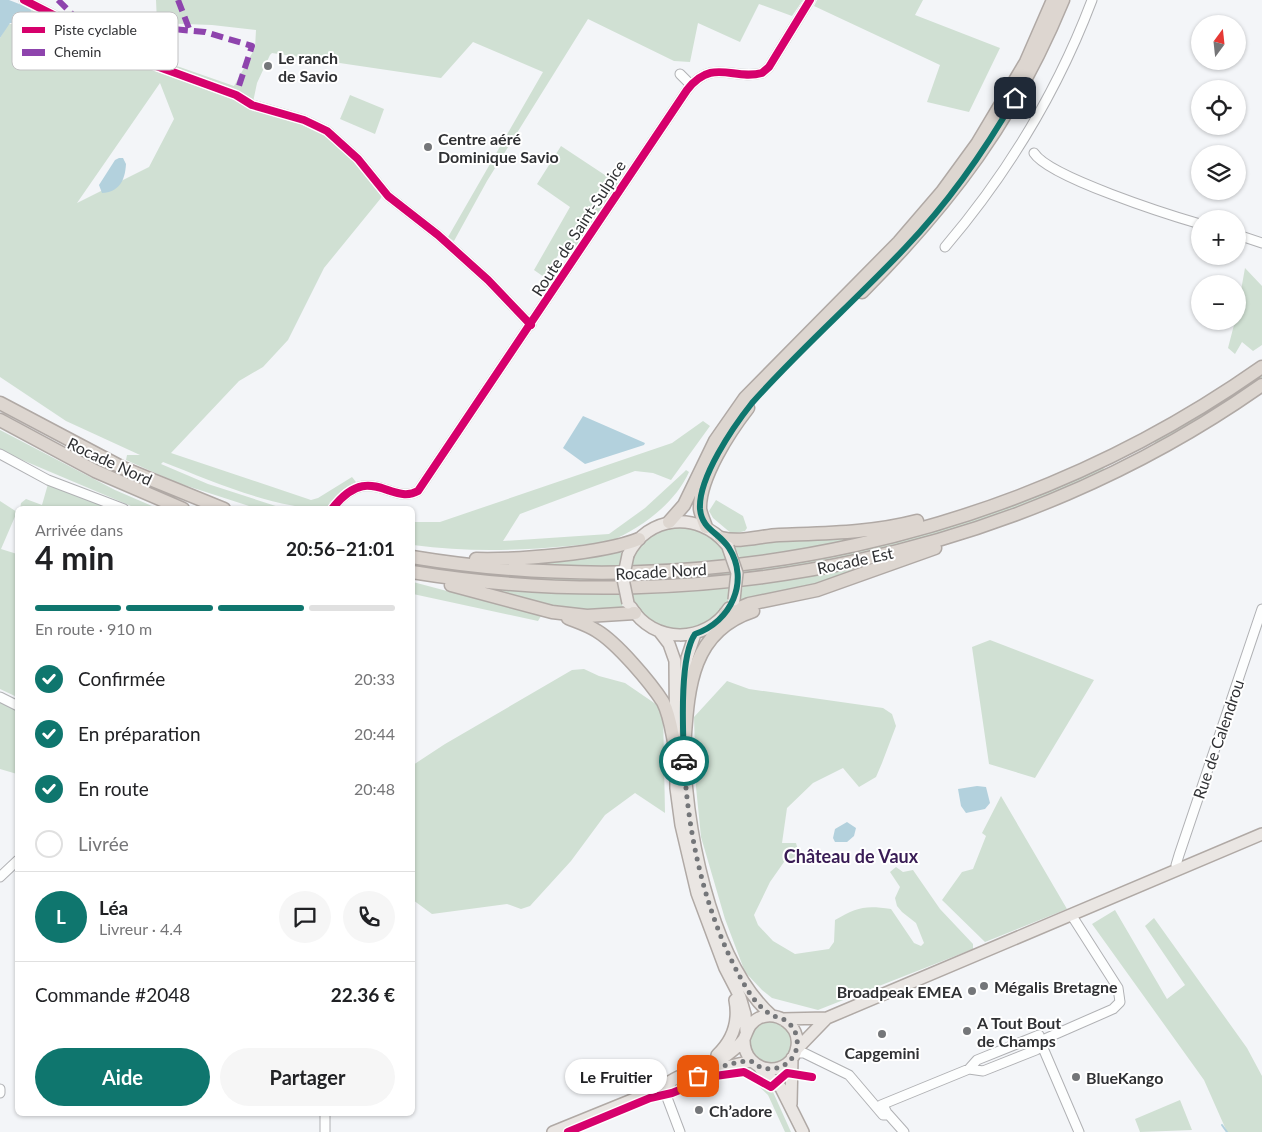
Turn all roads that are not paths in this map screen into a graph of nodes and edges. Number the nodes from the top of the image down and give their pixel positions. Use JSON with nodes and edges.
{"nodes":[{"id":1,"x":24,"y":0,"type":"edge"},
{"id":2,"x":810,"y":0,"type":"edge"},
{"id":3,"x":1053,"y":0,"type":"edge"},
{"id":4,"x":1063,"y":0,"type":"edge"},
{"id":5,"x":1092,"y":0,"type":"edge"},
{"id":6,"x":48,"y":12,"type":"edge"},
{"id":7,"x":167,"y":70,"type":"edge"},
{"id":8,"x":680,"y":74,"type":"dead end"},
{"id":9,"x":691,"y":85,"type":"junction"},
{"id":10,"x":1034,"y":153,"type":"dead end"},
{"id":11,"x":1191,"y":221,"type":"edge"},
{"id":12,"x":1246,"y":238,"type":"edge"},
{"id":13,"x":1262,"y":243,"type":"edge"},
{"id":14,"x":944,"y":246,"type":"dead end"},
{"id":15,"x":531,"y":325,"type":"junction"},
{"id":16,"x":1262,"y":367,"type":"edge"},
{"id":17,"x":1262,"y":385,"type":"edge"},
{"id":18,"x":0,"y":403,"type":"edge"},
{"id":19,"x":0,"y":420,"type":"edge"},
{"id":20,"x":0,"y":454,"type":"edge"},
{"id":21,"x":1021,"y":495,"type":"junction"},
{"id":22,"x":116,"y":506,"type":"edge"},
{"id":23,"x":176,"y":506,"type":"edge"},
{"id":24,"x":217,"y":506,"type":"edge"},
{"id":25,"x":335,"y":506,"type":"edge"},
{"id":26,"x":1026,"y":510,"type":"junction"},
{"id":27,"x":669,"y":522,"type":"junction"},
{"id":28,"x":706,"y":527,"type":"junction"},
{"id":29,"x":639,"y":539,"type":"junction"},
{"id":30,"x":725,"y":543,"type":"junction"},
{"id":31,"x":415,"y":552,"type":"edge"},
{"id":32,"x":415,"y":557,"type":"edge"},
{"id":33,"x":415,"y":572,"type":"edge"},
{"id":34,"x":415,"y":577,"type":"edge"},
{"id":35,"x":817,"y":590,"type":"junction"},
{"id":36,"x":632,"y":608,"type":"junction"},
{"id":37,"x":1262,"y":609,"type":"edge"},
{"id":38,"x":552,"y":612,"type":"junction"},
{"id":39,"x":725,"y":614,"type":"junction"},
{"id":40,"x":658,"y":631,"type":"junction"},
{"id":41,"x":695,"y":634,"type":"junction"},
{"id":42,"x":0,"y":698,"type":"edge"},
{"id":43,"x":15,"y":705,"type":"edge"},
{"id":44,"x":679,"y":748,"type":"junction"},
{"id":45,"x":1262,"y":834,"type":"edge"},
{"id":46,"x":15,"y":863,"type":"edge"},
{"id":47,"x":1178,"y":870,"type":"junction"},
{"id":48,"x":0,"y":877,"type":"edge"},
{"id":49,"x":1072,"y":916,"type":"junction"},
{"id":50,"x":737,"y":993,"type":"junction"},
{"id":51,"x":777,"y":1017,"type":"junction"},
{"id":52,"x":827,"y":1018,"type":"junction"},
{"id":53,"x":745,"y":1035,"type":"junction"},
{"id":54,"x":1039,"y":1038,"type":"junction"},
{"id":55,"x":795,"y":1053,"type":"junction"},
{"id":56,"x":755,"y":1064,"type":"junction"},
{"id":57,"x":969,"y":1069,"type":"junction"},
{"id":58,"x":691,"y":1071,"type":"junction"},
{"id":59,"x":663,"y":1087,"type":"junction"},
{"id":60,"x":791,"y":1104,"type":"junction"},
{"id":61,"x":884,"y":1111,"type":"junction"},
{"id":62,"x":325,"y":1116,"type":"edge"},
{"id":63,"x":325,"y":1132,"type":"edge"},
{"id":64,"x":553,"y":1132,"type":"edge"},
{"id":65,"x":680,"y":1132,"type":"edge"},
{"id":66,"x":804,"y":1132,"type":"edge"},
{"id":67,"x":896,"y":1132,"type":"edge"},
{"id":68,"x":904,"y":1132,"type":"edge"},
{"id":69,"x":1079,"y":1132,"type":"edge"}],
"edges":[{"from":1,"to":6,"type":"street"},
{"from":2,"to":9,"type":"street","name":"Route de Saint-Sulpice"},
{"from":3,"to":27,"type":"highway"},
{"from":4,"to":28,"type":"highway"},
{"from":5,"to":14,"type":"street"},
{"from":7,"to":15,"type":"street"},
{"from":8,"to":9,"type":"street"},
{"from":9,"to":15,"type":"street","name":"Route de Saint-Sulpice"},
{"from":10,"to":11,"type":"street"},
{"from":12,"to":13,"type":"street"},
{"from":15,"to":25,"type":"street","name":"Route de Saint-Sulpice"},
{"from":16,"to":21,"type":"highway"},
{"from":17,"to":26,"type":"highway","name":"Rocade Est"},
{"from":18,"to":24,"type":"highway","name":"Rocade Nord"},
{"from":19,"to":23,"type":"highway","name":"Rocade Nord"},
{"from":20,"to":22,"type":"street"},
{"from":21,"to":30,"type":"highway"},
{"from":21,"to":32,"type":"highway","name":"Rocade Nord"},
{"from":26,"to":33,"type":"highway","name":"Rocade Est"},
{"from":26,"to":35,"type":"highway"},
{"from":27,"to":28,"type":"main road"},
{"from":27,"to":29,"type":"main road"},
{"from":28,"to":30,"type":"main road"},
{"from":29,"to":31,"type":"highway"},
{"from":29,"to":36,"type":"main road","bridge":true},
{"from":30,"to":39,"type":"main road","bridge":true},
{"from":34,"to":38,"type":"highway"},
{"from":35,"to":39,"type":"highway"},
{"from":35,"to":44,"type":"highway"},
{"from":36,"to":38,"type":"highway"},
{"from":36,"to":40,"type":"main road"},
{"from":37,"to":47,"type":"street","name":"Rue de Calendrou"},
{"from":38,"to":44,"type":"highway"},
{"from":39,"to":41,"type":"main road"},
{"from":40,"to":41,"type":"main road"},
{"from":40,"to":44,"type":"main road"},
{"from":41,"to":44,"type":"main road"},
{"from":42,"to":43,"type":"street"},
{"from":44,"to":50,"type":"main road"},
{"from":44,"to":51,"type":"main road"},
{"from":45,"to":47,"type":"main road"},
{"from":46,"to":48,"type":"street"},
{"from":47,"to":49,"type":"main road"},
{"from":49,"to":52,"type":"main road"},
{"from":49,"to":54,"type":"street"},
{"from":50,"to":53,"type":"main road"},
{"from":50,"to":58,"type":"main road"},
{"from":51,"to":52,"type":"main road"},
{"from":51,"to":53,"type":"main road"},
{"from":51,"to":55,"type":"main road"},
{"from":52,"to":55,"type":"main road"},
{"from":53,"to":56,"type":"main road"},
{"from":53,"to":58,"type":"main road"},
{"from":54,"to":57,"type":"street"},
{"from":54,"to":57,"type":"street"},
{"from":54,"to":69,"type":"street"},
{"from":55,"to":56,"type":"main road"},
{"from":55,"to":60,"type":"main road"},
{"from":55,"to":61,"type":"street"},
{"from":56,"to":59,"type":"main road"},
{"from":56,"to":60,"type":"main road"},
{"from":57,"to":61,"type":"street"},
{"from":58,"to":59,"type":"main road"},
{"from":59,"to":64,"type":"main road"},
{"from":59,"to":65,"type":"street"},
{"from":60,"to":66,"type":"main road"},
{"from":61,"to":67,"type":"street"},
{"from":61,"to":68,"type":"street"},
{"from":62,"to":63,"type":"street"}]}
